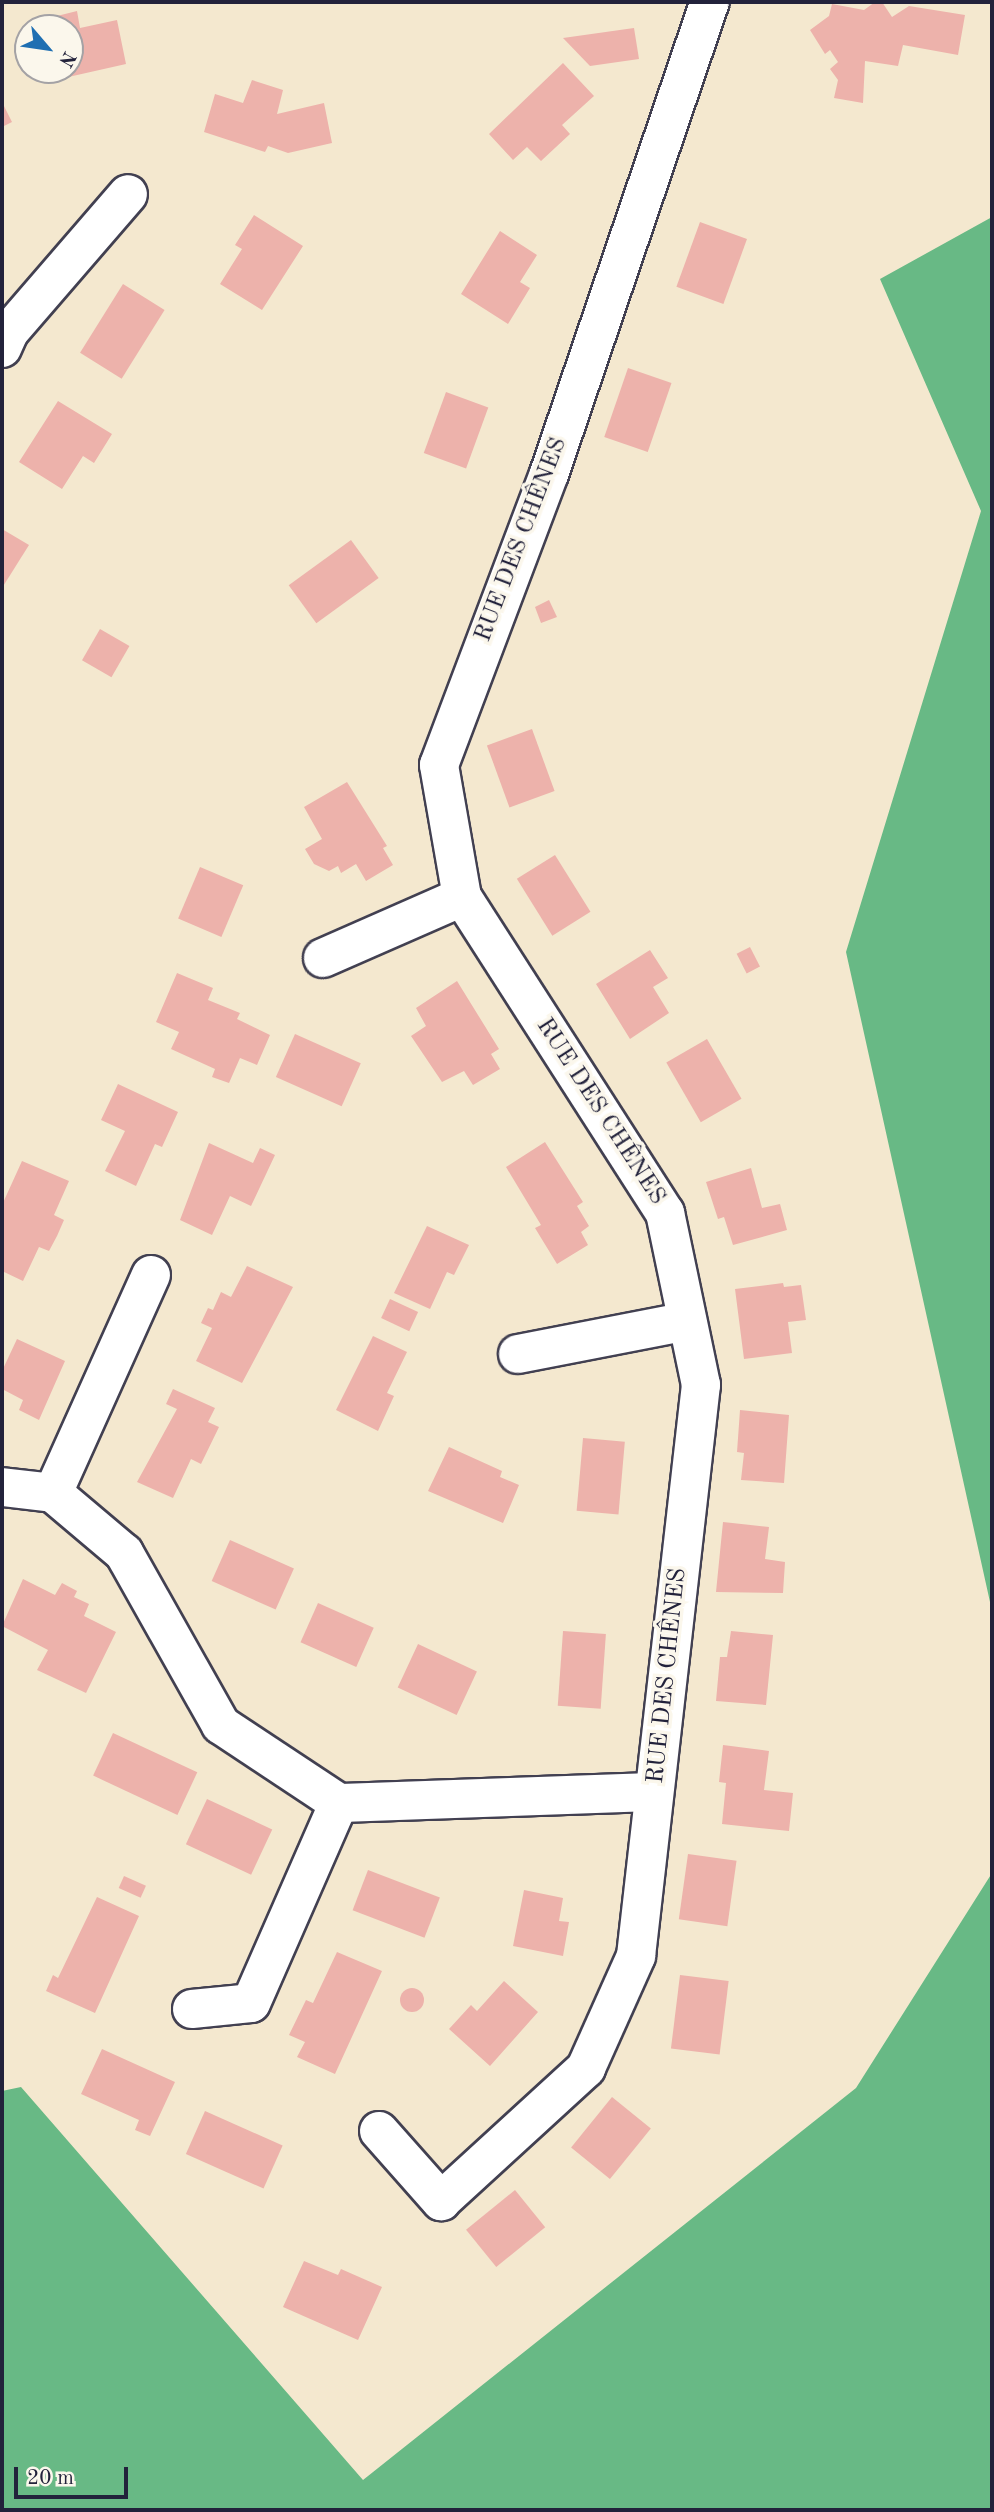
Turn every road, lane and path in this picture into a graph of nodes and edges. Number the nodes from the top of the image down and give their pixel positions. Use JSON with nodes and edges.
{"nodes":[{"id":1,"x":710,"y":2,"type":"edge"},
{"id":2,"x":128,"y":194,"type":"dead end"},
{"id":3,"x":2,"y":348,"type":"edge"},
{"id":4,"x":462,"y":897,"type":"junction"},
{"id":5,"x":323,"y":958,"type":"dead end"},
{"id":6,"x":151,"y":1275,"type":"dead end"},
{"id":7,"x":687,"y":1321,"type":"junction"},
{"id":8,"x":518,"y":1354,"type":"dead end"},
{"id":9,"x":2,"y":1487,"type":"edge"},
{"id":10,"x":53,"y":1493,"type":"junction"},
{"id":11,"x":654,"y":1792,"type":"junction"},
{"id":12,"x":339,"y":1803,"type":"junction"},
{"id":13,"x":192,"y":2009,"type":"dead end"},
{"id":14,"x":379,"y":2131,"type":"dead end"}],
"edges":[{"from":1,"to":4,"type":"street","name":"RUE DES CHÊNES"},
{"from":2,"to":3,"type":"street"},
{"from":4,"to":5,"type":"street"},
{"from":4,"to":7,"type":"street","name":"RUE DES CHÊNES"},
{"from":6,"to":10,"type":"street"},
{"from":7,"to":8,"type":"street"},
{"from":7,"to":11,"type":"street","name":"RUE DES CHÊNES"},
{"from":9,"to":10,"type":"street"},
{"from":10,"to":12,"type":"street"},
{"from":11,"to":12,"type":"street"},
{"from":11,"to":14,"type":"street","name":"RUE DES CHÊNES"},
{"from":12,"to":13,"type":"street"}]}
